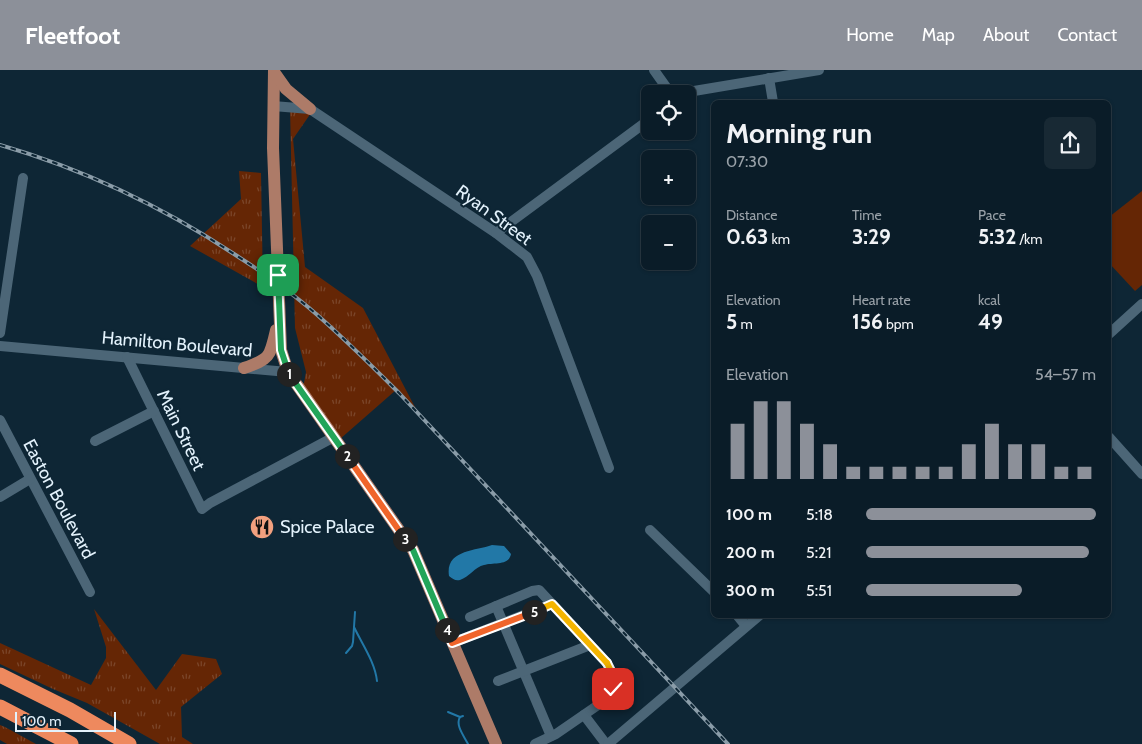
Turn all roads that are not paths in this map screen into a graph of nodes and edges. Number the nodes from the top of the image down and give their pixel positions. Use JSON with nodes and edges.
{"nodes":[{"id":1,"x":654,"y":70,"type":"edge"},
{"id":2,"x":820,"y":70,"type":"edge"},
{"id":3,"x":274,"y":71,"type":"edge"},
{"id":4,"x":769,"y":78,"type":"junction"},
{"id":5,"x":665,"y":85,"type":"edge"},
{"id":6,"x":696,"y":91,"type":"edge"},
{"id":7,"x":773,"y":100,"type":"edge"},
{"id":8,"x":273,"y":106,"type":"junction"},
{"id":9,"x":310,"y":109,"type":"junction"},
{"id":10,"x":641,"y":126,"type":"edge"},
{"id":11,"x":23,"y":178,"type":"dead end"},
{"id":12,"x":496,"y":233,"type":"junction"},
{"id":13,"x":1142,"y":304,"type":"edge"},
{"id":14,"x":280,"y":313,"type":"junction"},
{"id":15,"x":1111,"y":332,"type":"edge"},
{"id":16,"x":0,"y":333,"type":"edge"},
{"id":17,"x":0,"y":346,"type":"edge"},
{"id":18,"x":127,"y":357,"type":"junction"},
{"id":19,"x":244,"y":368,"type":"junction"},
{"id":20,"x":288,"y":372,"type":"junction"},
{"id":21,"x":154,"y":411,"type":"junction"},
{"id":22,"x":0,"y":420,"type":"edge"},
{"id":23,"x":334,"y":437,"type":"junction"},
{"id":24,"x":1111,"y":439,"type":"edge"},
{"id":25,"x":95,"y":441,"type":"dead end"},
{"id":26,"x":609,"y":468,"type":"dead end"},
{"id":27,"x":1142,"y":474,"type":"edge"},
{"id":28,"x":30,"y":479,"type":"junction"},
{"id":29,"x":0,"y":497,"type":"edge"},
{"id":30,"x":650,"y":530,"type":"dead end"},
{"id":31,"x":711,"y":589,"type":"edge"},
{"id":32,"x":90,"y":592,"type":"dead end"},
{"id":33,"x":552,"y":604,"type":"junction"},
{"id":34,"x":496,"y":606,"type":"junction"},
{"id":35,"x":470,"y":617,"type":"dead end"},
{"id":36,"x":739,"y":618,"type":"edge"},
{"id":37,"x":756,"y":618,"type":"edge"},
{"id":38,"x":503,"y":624,"type":"junction"},
{"id":39,"x":746,"y":626,"type":"junction"},
{"id":40,"x":452,"y":643,"type":"junction"},
{"id":41,"x":590,"y":645,"type":"junction"},
{"id":42,"x":524,"y":671,"type":"junction"},
{"id":43,"x":0,"y":675,"type":"edge"},
{"id":44,"x":498,"y":681,"type":"dead end"},
{"id":45,"x":0,"y":707,"type":"edge"},
{"id":46,"x":584,"y":715,"type":"junction"},
{"id":47,"x":551,"y":736,"type":"junction"},
{"id":48,"x":70,"y":744,"type":"edge"},
{"id":49,"x":129,"y":744,"type":"edge"},
{"id":50,"x":496,"y":744,"type":"edge"},
{"id":51,"x":535,"y":744,"type":"edge"},
{"id":52,"x":607,"y":744,"type":"edge"}],
"edges":[{"from":1,"to":5,"type":"street"},
{"from":2,"to":4,"type":"street"},
{"from":3,"to":8,"type":"main road"},
{"from":3,"to":9,"type":"main road"},
{"from":4,"to":6,"type":"street"},
{"from":4,"to":7,"type":"street"},
{"from":8,"to":9,"type":"street","name":"Ryan Street"},
{"from":8,"to":14,"type":"main road"},
{"from":9,"to":12,"type":"street","name":"Ryan Street"},
{"from":10,"to":12,"type":"street"},
{"from":11,"to":16,"type":"street"},
{"from":12,"to":26,"type":"street","name":"Ryan Street"},
{"from":13,"to":15,"type":"street"},
{"from":14,"to":19,"type":"main road"},
{"from":14,"to":20,"type":"main road"},
{"from":17,"to":18,"type":"street","name":"Hamilton Boulevard"},
{"from":18,"to":19,"type":"street","name":"Hamilton Boulevard"},
{"from":18,"to":21,"type":"street","name":"Main Street"},
{"from":19,"to":20,"type":"street","name":"Hamilton Boulevard"},
{"from":20,"to":23,"type":"main road"},
{"from":21,"to":23,"type":"street","name":"Main Street"},
{"from":21,"to":25,"type":"street"},
{"from":22,"to":28,"type":"street","name":"Easton Boulevard"},
{"from":23,"to":40,"type":"main road"},
{"from":24,"to":27,"type":"street"},
{"from":28,"to":29,"type":"street"},
{"from":28,"to":32,"type":"street","name":"Easton Boulevard"},
{"from":30,"to":31,"type":"street"},
{"from":33,"to":34,"type":"street"},
{"from":33,"to":38,"type":"street"},
{"from":33,"to":41,"type":"street"},
{"from":34,"to":35,"type":"street"},
{"from":34,"to":38,"type":"street"},
{"from":36,"to":39,"type":"street"},
{"from":37,"to":39,"type":"street"},
{"from":38,"to":40,"type":"street"},
{"from":38,"to":42,"type":"street"},
{"from":39,"to":52,"type":"street"},
{"from":40,"to":50,"type":"main road"},
{"from":41,"to":42,"type":"street"},
{"from":41,"to":46,"type":"street"},
{"from":42,"to":44,"type":"street"},
{"from":42,"to":47,"type":"street"},
{"from":43,"to":49,"type":"highway"},
{"from":45,"to":48,"type":"highway"},
{"from":46,"to":47,"type":"street"},
{"from":46,"to":52,"type":"street"},
{"from":47,"to":51,"type":"street"}]}
